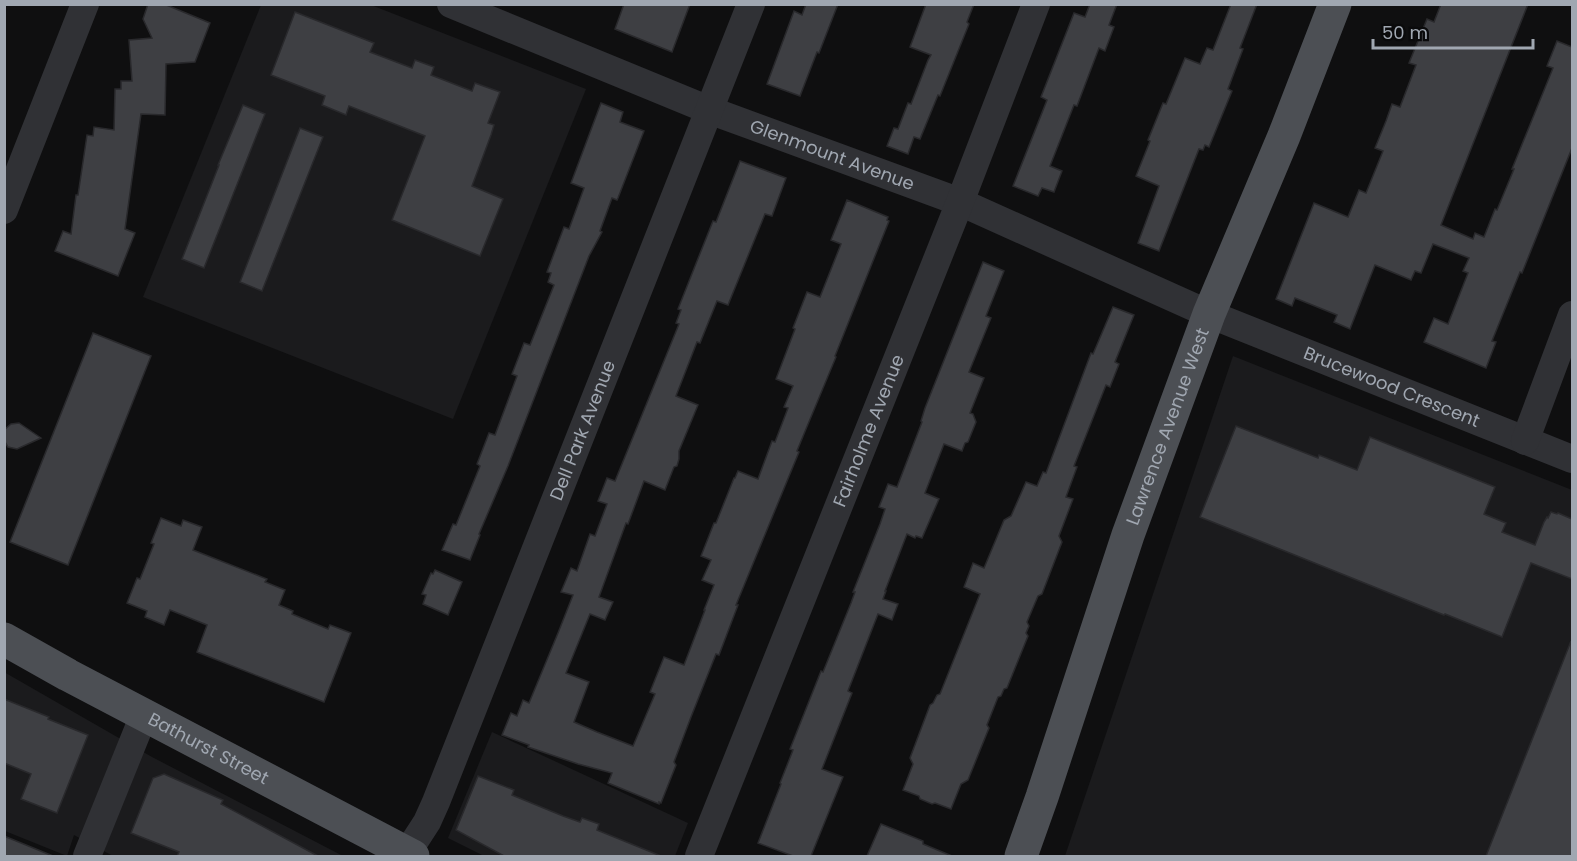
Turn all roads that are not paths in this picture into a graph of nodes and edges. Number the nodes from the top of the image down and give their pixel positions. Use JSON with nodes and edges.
{"nodes":[{"id":1,"x":85,"y":4,"type":"edge"},
{"id":2,"x":751,"y":4,"type":"edge"},
{"id":3,"x":1036,"y":4,"type":"edge"},
{"id":4,"x":1335,"y":4,"type":"edge"},
{"id":5,"x":461,"y":6,"type":"edge"},
{"id":6,"x":709,"y":110,"type":"junction"},
{"id":7,"x":960,"y":202,"type":"junction"},
{"id":8,"x":4,"y":210,"type":"edge"},
{"id":9,"x":1209,"y":314,"type":"junction"},
{"id":10,"x":1572,"y":315,"type":"edge"},
{"id":11,"x":1525,"y":441,"type":"junction"},
{"id":12,"x":1572,"y":459,"type":"edge"},
{"id":13,"x":4,"y":639,"type":"edge"},
{"id":14,"x":144,"y":715,"type":"junction"},
{"id":15,"x":409,"y":855,"type":"edge"},
{"id":16,"x":87,"y":856,"type":"edge"},
{"id":17,"x":699,"y":856,"type":"edge"},
{"id":18,"x":1021,"y":856,"type":"edge"}],
"edges":[{"from":1,"to":8,"type":"street"},
{"from":2,"to":6,"type":"street","name":"Dell Park Avenue"},
{"from":3,"to":7,"type":"street","name":"Fairholme Avenue"},
{"from":4,"to":9,"type":"main road","name":"Lawrence Avenue West"},
{"from":5,"to":6,"type":"street","name":"Glenmount Avenue"},
{"from":6,"to":7,"type":"street","name":"Glenmount Avenue"},
{"from":6,"to":15,"type":"street","name":"Dell Park Avenue"},
{"from":7,"to":9,"type":"street","name":"Glenmount Avenue"},
{"from":7,"to":17,"type":"street","name":"Fairholme Avenue"},
{"from":9,"to":11,"type":"street","name":"Brucewood Crescent"},
{"from":9,"to":18,"type":"main road","name":"Lawrence Avenue West"},
{"from":10,"to":11,"type":"street"},
{"from":11,"to":12,"type":"street","name":"Brucewood Crescent"},
{"from":13,"to":14,"type":"main road","name":"Bathurst Street"},
{"from":14,"to":15,"type":"main road","name":"Bathurst Street"},
{"from":14,"to":16,"type":"street"}]}
